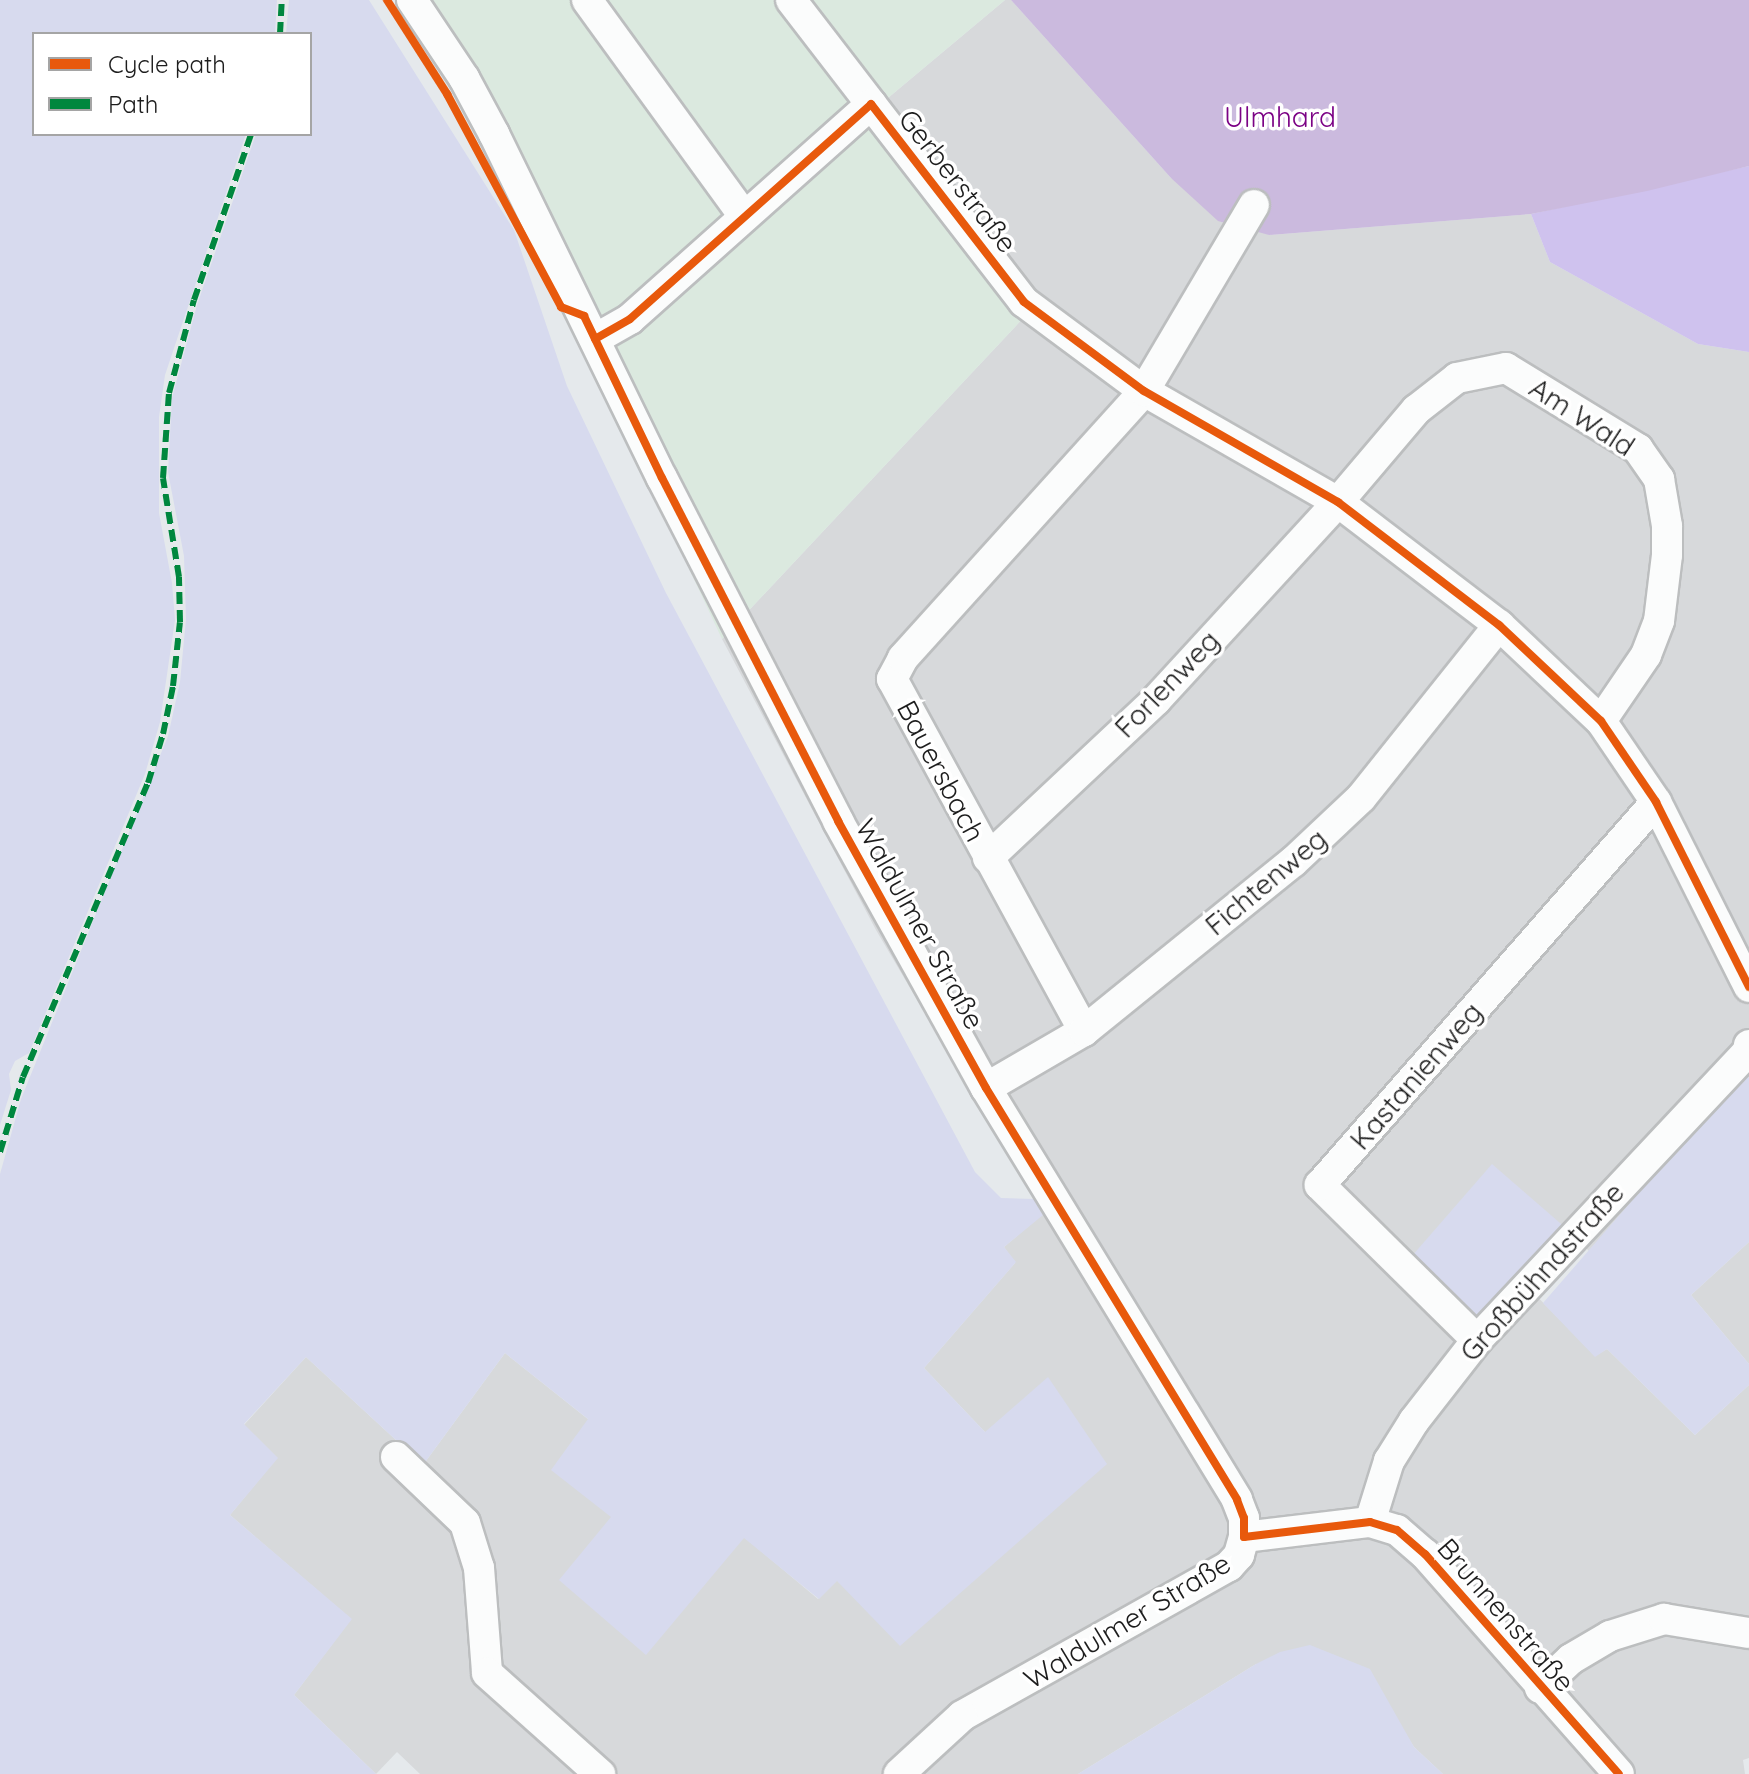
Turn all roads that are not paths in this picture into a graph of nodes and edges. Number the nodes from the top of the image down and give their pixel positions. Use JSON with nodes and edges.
{"nodes":[{"id":1,"x":412,"y":0,"type":"edge"},
{"id":2,"x":587,"y":0,"type":"edge"},
{"id":3,"x":795,"y":3,"type":"edge"},
{"id":4,"x":871,"y":104,"type":"junction"},
{"id":5,"x":1254,"y":205,"type":"dead end"},
{"id":6,"x":744,"y":216,"type":"junction"},
{"id":7,"x":595,"y":339,"type":"junction"},
{"id":8,"x":1144,"y":391,"type":"junction"},
{"id":9,"x":1338,"y":502,"type":"junction"},
{"id":10,"x":1499,"y":625,"type":"junction"},
{"id":11,"x":1601,"y":721,"type":"junction"},
{"id":12,"x":1656,"y":802,"type":"junction"},
{"id":13,"x":988,"y":858,"type":"junction"},
{"id":14,"x":1749,"y":987,"type":"edge"},
{"id":15,"x":1084,"y":1031,"type":"junction"},
{"id":16,"x":1749,"y":1049,"type":"edge"},
{"id":17,"x":986,"y":1088,"type":"junction"},
{"id":18,"x":1477,"y":1340,"type":"junction"},
{"id":19,"x":396,"y":1457,"type":"dead end"},
{"id":20,"x":1370,"y":1522,"type":"junction"},
{"id":21,"x":1244,"y":1537,"type":"junction"},
{"id":22,"x":1749,"y":1633,"type":"edge"},
{"id":23,"x":1540,"y":1688,"type":"junction"},
{"id":24,"x":600,"y":1774,"type":"edge"},
{"id":25,"x":899,"y":1774,"type":"edge"},
{"id":26,"x":1619,"y":1774,"type":"edge"}],
"edges":[{"from":1,"to":7,"type":"street","name":"Waldulmer Straße"},
{"from":2,"to":6,"type":"street"},
{"from":3,"to":4,"type":"street","name":"Gerberstraße"},
{"from":4,"to":6,"type":"street","name":"Gerberstraße"},
{"from":4,"to":8,"type":"street","name":"Gerberstraße"},
{"from":5,"to":8,"type":"street"},
{"from":6,"to":7,"type":"street","name":"Gerberstraße"},
{"from":7,"to":17,"type":"street","name":"Waldulmer Straße"},
{"from":8,"to":9,"type":"street"},
{"from":8,"to":13,"type":"street","name":"Bauersbach"},
{"from":9,"to":10,"type":"street"},
{"from":9,"to":11,"type":"street","name":"Am Wald"},
{"from":9,"to":13,"type":"street","name":"Forlenweg"},
{"from":10,"to":11,"type":"street"},
{"from":10,"to":15,"type":"street","name":"Fichtenweg"},
{"from":11,"to":12,"type":"street"},
{"from":12,"to":14,"type":"street"},
{"from":12,"to":18,"type":"street","name":"Kastanienweg"},
{"from":13,"to":15,"type":"street","name":"Bauersbach"},
{"from":15,"to":17,"type":"street","name":"Fichtenweg"},
{"from":16,"to":18,"type":"street","name":"Großbühndstraße"},
{"from":17,"to":21,"type":"street","name":"Waldulmer Straße"},
{"from":18,"to":20,"type":"street","name":"Großbühndstraße"},
{"from":19,"to":24,"type":"street"},
{"from":20,"to":21,"type":"street"},
{"from":20,"to":23,"type":"street","name":"Brunnenstraße"},
{"from":21,"to":25,"type":"street","name":"Waldulmer Straße"},
{"from":22,"to":23,"type":"street","name":"Brunnenstraße"},
{"from":23,"to":26,"type":"street","name":"Brunnenstraße"}]}
